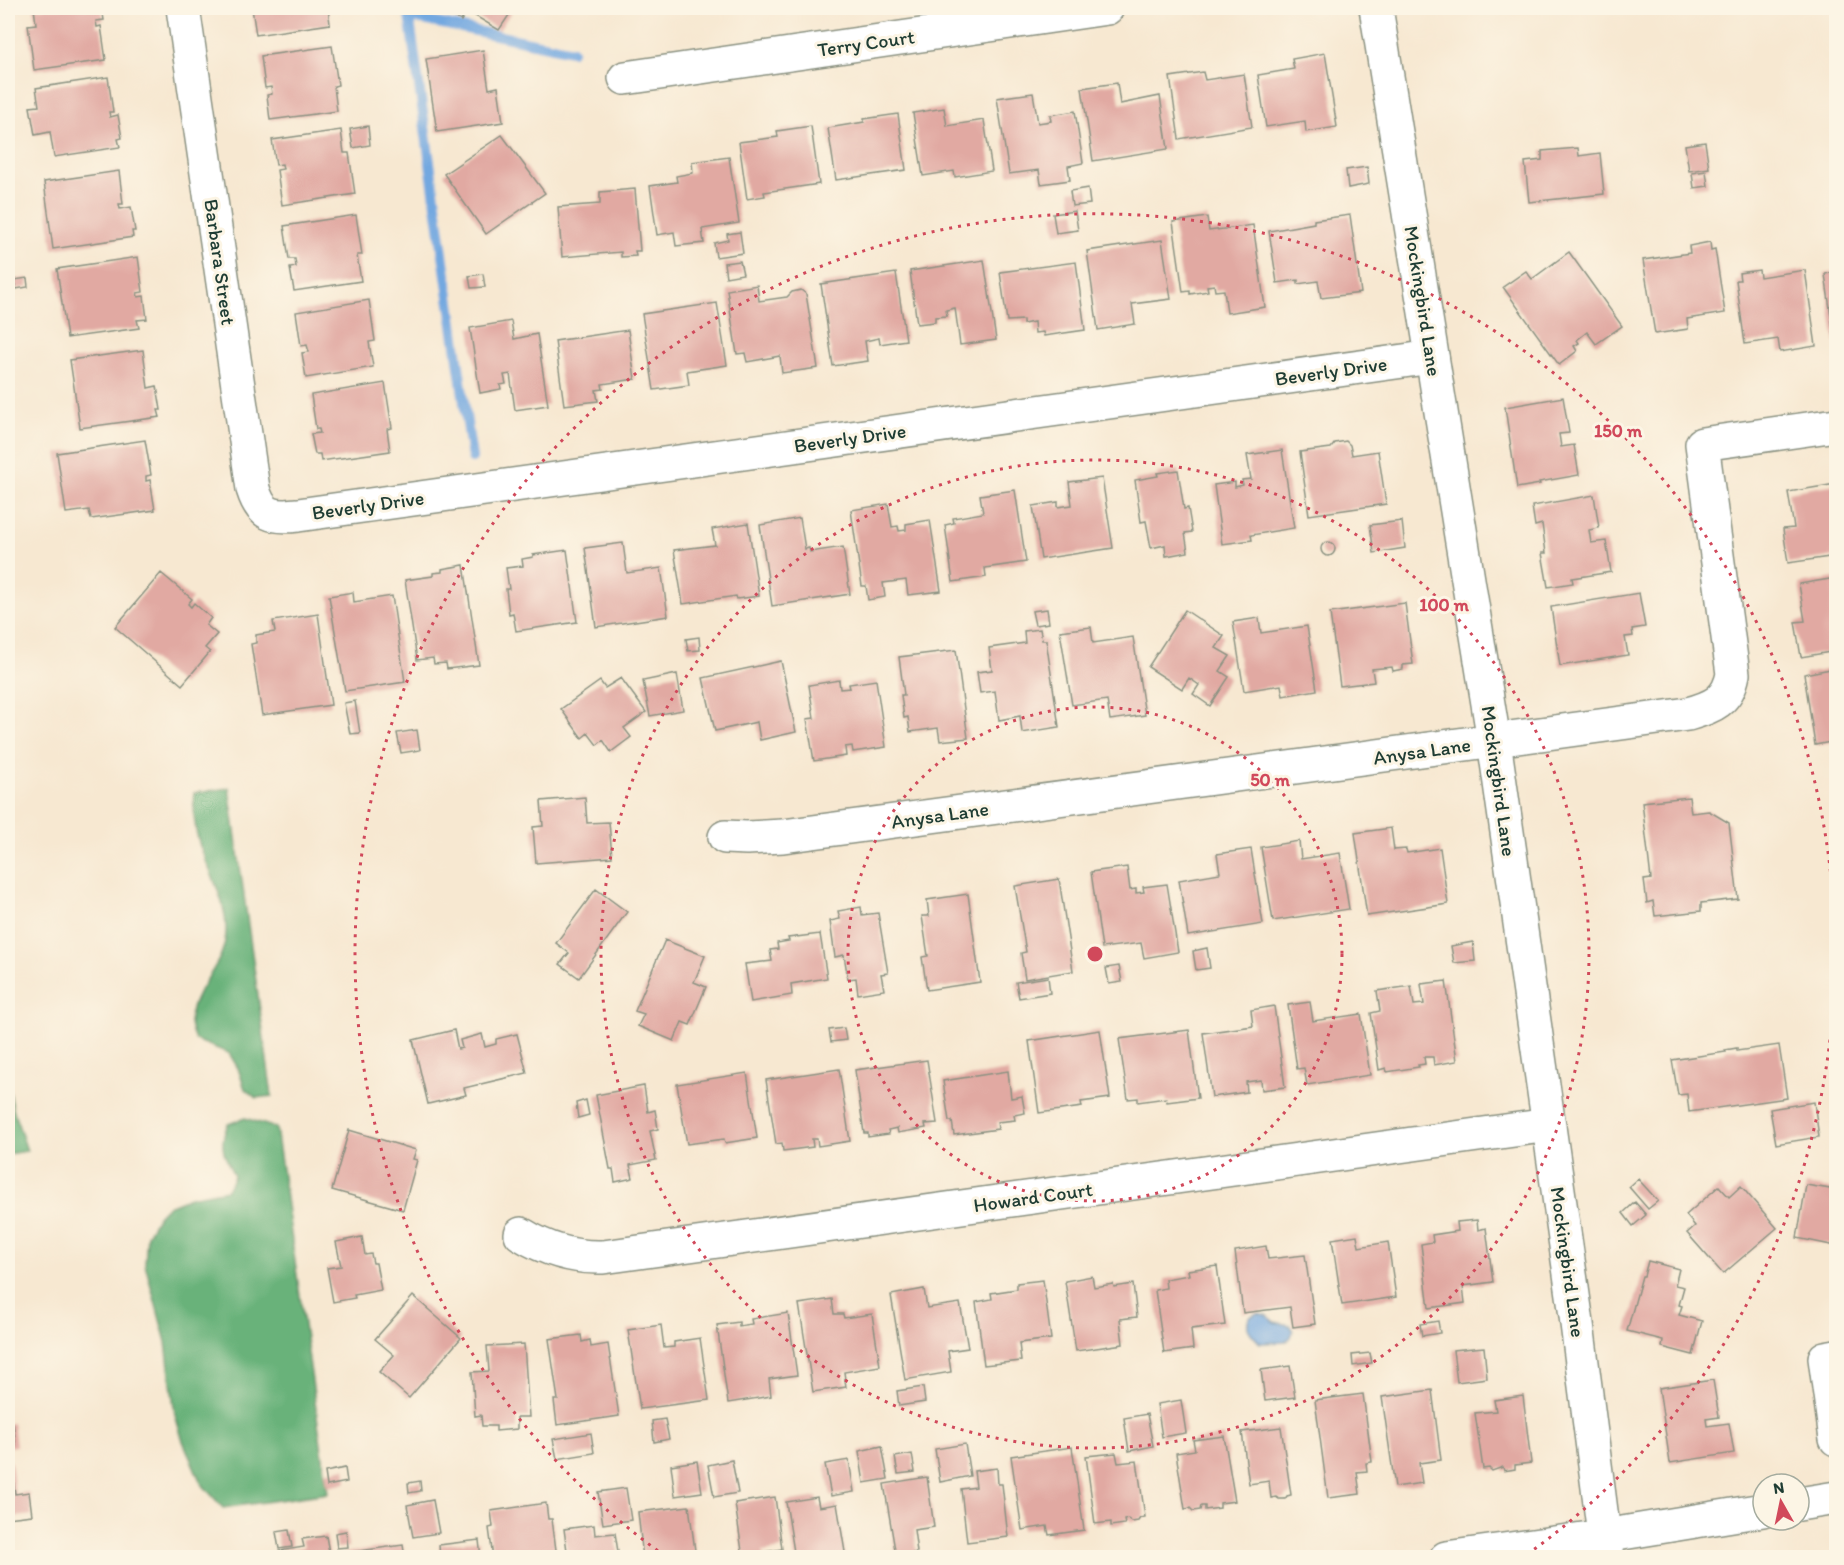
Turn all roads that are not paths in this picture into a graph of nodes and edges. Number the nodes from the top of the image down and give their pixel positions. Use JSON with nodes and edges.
{"nodes":[{"id":1,"x":183,"y":8,"type":"edge"},
{"id":2,"x":1107,"y":8,"type":"edge"},
{"id":3,"x":1376,"y":8,"type":"edge"},
{"id":4,"x":625,"y":78,"type":"dead end"},
{"id":5,"x":1432,"y":357,"type":"junction"},
{"id":6,"x":1836,"y":425,"type":"edge"},
{"id":7,"x":267,"y":513,"type":"joint"},
{"id":8,"x":1494,"y":741,"type":"junction"},
{"id":9,"x":725,"y":837,"type":"dead end"},
{"id":10,"x":1548,"y":1125,"type":"junction"},
{"id":11,"x":521,"y":1234,"type":"dead end"},
{"id":12,"x":1836,"y":1356,"type":"edge"},
{"id":13,"x":1836,"y":1439,"type":"edge"},
{"id":14,"x":1836,"y":1498,"type":"edge"},
{"id":15,"x":1811,"y":1502,"type":"edge"},
{"id":16,"x":1751,"y":1513,"type":"edge"},
{"id":17,"x":1606,"y":1547,"type":"edge"},
{"id":18,"x":1446,"y":1557,"type":"edge"}],
"edges":[{"from":1,"to":7,"type":"street","name":"Barbara Street"},
{"from":2,"to":4,"type":"street","name":"Terry Court"},
{"from":3,"to":5,"type":"street","name":"Mockingbird Lane"},
{"from":5,"to":7,"type":"street","name":"Beverly Drive"},
{"from":5,"to":8,"type":"street","name":"Mockingbird Lane"},
{"from":6,"to":8,"type":"street","name":"Anysa Lane"},
{"from":8,"to":9,"type":"street","name":"Anysa Lane"},
{"from":8,"to":10,"type":"street","name":"Mockingbird Lane"},
{"from":10,"to":11,"type":"street","name":"Howard Court"},
{"from":10,"to":17,"type":"street","name":"Mockingbird Lane"},
{"from":12,"to":13,"type":"street"},
{"from":14,"to":15,"type":"street"},
{"from":16,"to":17,"type":"street"},
{"from":17,"to":18,"type":"street"}]}
